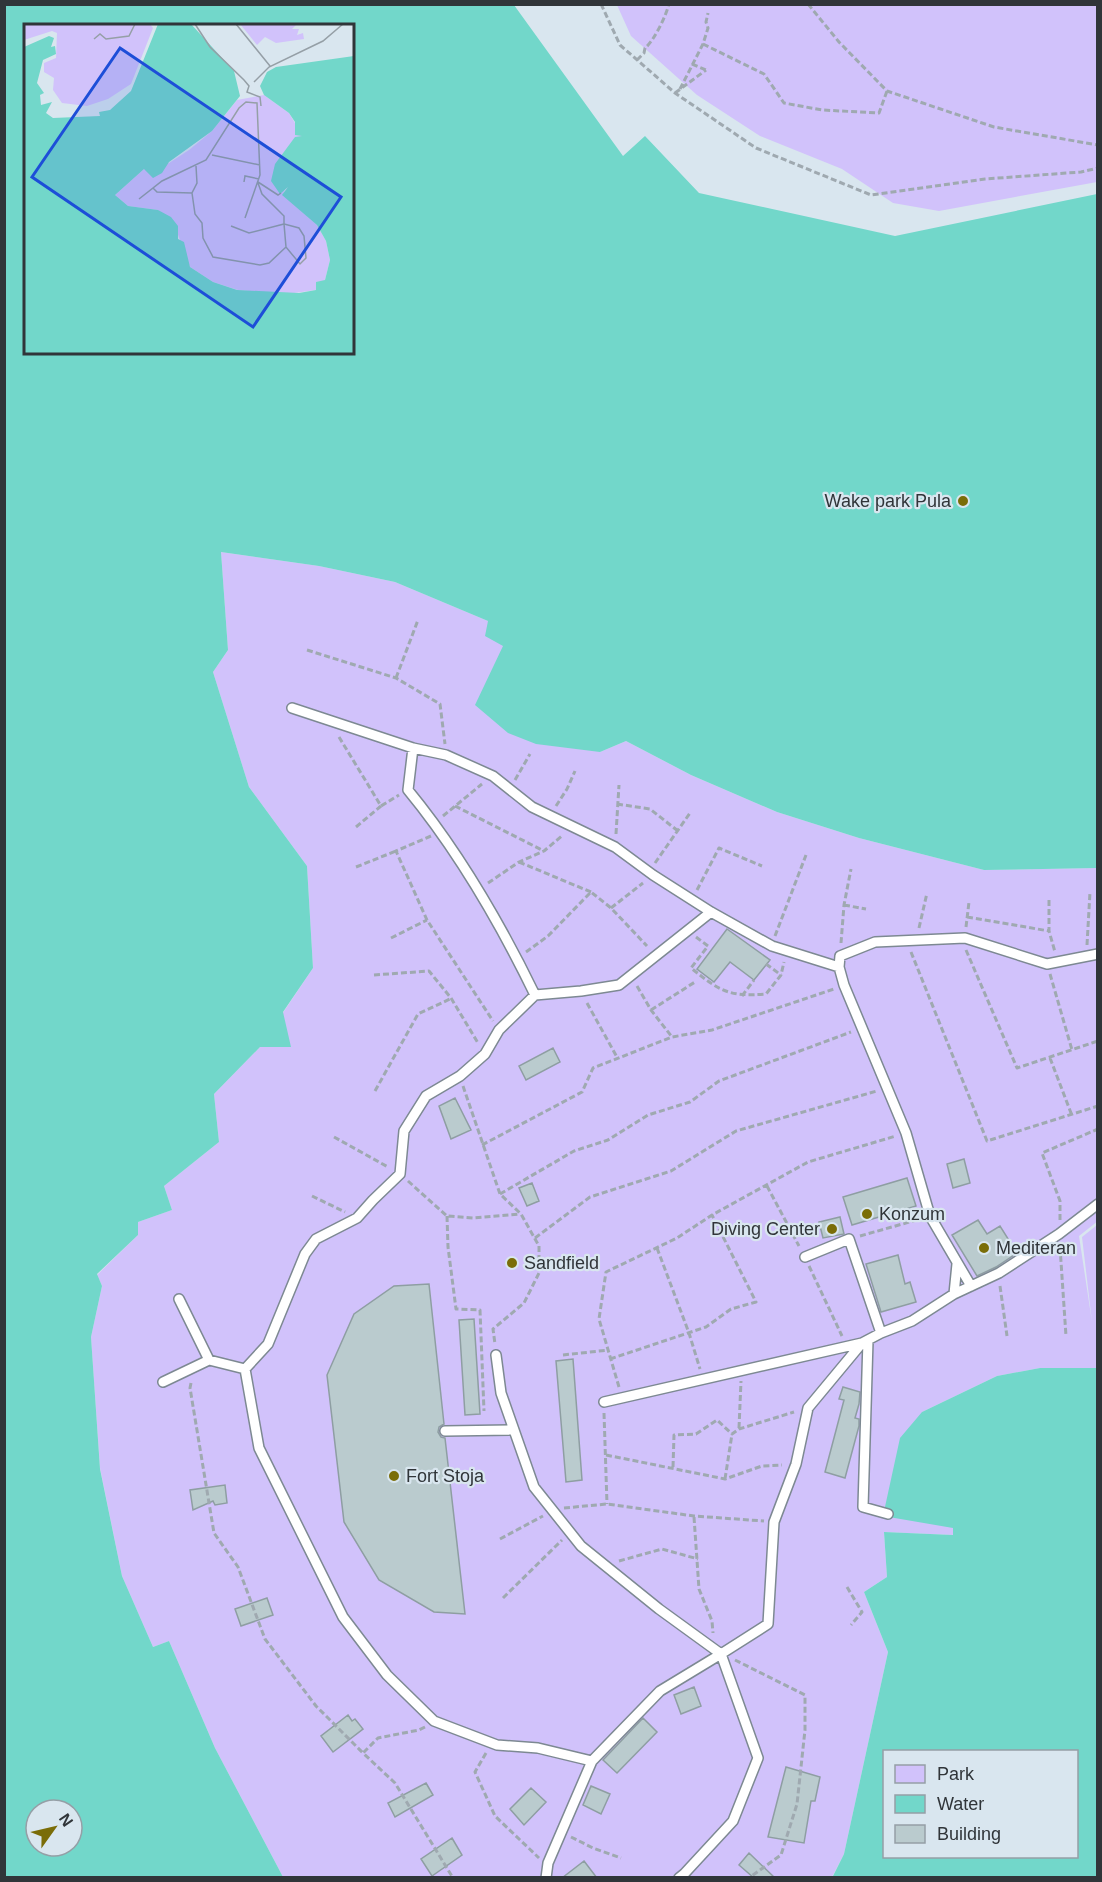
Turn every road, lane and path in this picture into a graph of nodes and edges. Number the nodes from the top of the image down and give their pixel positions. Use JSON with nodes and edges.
{"nodes":[{"id":1,"x":601,"y":4,"type":"edge"},
{"id":2,"x":669,"y":4,"type":"edge"},
{"id":3,"x":808,"y":4,"type":"edge"},
{"id":4,"x":708,"y":13,"type":"dead end"},
{"id":5,"x":703,"y":44,"type":"junction"},
{"id":6,"x":637,"y":60,"type":"junction"},
{"id":7,"x":692,"y":64,"type":"junction"},
{"id":8,"x":680,"y":89,"type":"junction"},
{"id":9,"x":887,"y":91,"type":"junction"},
{"id":10,"x":675,"y":93,"type":"junction"},
{"id":11,"x":1098,"y":145,"type":"edge"},
{"id":12,"x":1098,"y":168,"type":"edge"},
{"id":13,"x":418,"y":620,"type":"dead end"},
{"id":14,"x":307,"y":650,"type":"dead end"},
{"id":15,"x":396,"y":678,"type":"junction"},
{"id":16,"x":292,"y":708,"type":"dead end"},
{"id":17,"x":328,"y":720,"type":"junction"},
{"id":18,"x":413,"y":748,"type":"junction"},
{"id":19,"x":530,"y":754,"type":"dead end"},
{"id":20,"x":446,"y":755,"type":"junction"},
{"id":21,"x":575,"y":771,"type":"dead end"},
{"id":22,"x":493,"y":776,"type":"junction"},
{"id":23,"x":619,"y":785,"type":"dead end"},
{"id":24,"x":408,"y":790,"type":"junction"},
{"id":25,"x":510,"y":790,"type":"junction"},
{"id":26,"x":617,"y":804,"type":"junction"},
{"id":27,"x":381,"y":806,"type":"junction"},
{"id":28,"x":455,"y":806,"type":"junction"},
{"id":29,"x":690,"y":813,"type":"dead end"},
{"id":30,"x":550,"y":815,"type":"junction"},
{"id":31,"x":435,"y":822,"type":"junction"},
{"id":32,"x":356,"y":827,"type":"dead end"},
{"id":33,"x":574,"y":827,"type":"junction"},
{"id":34,"x":441,"y":831,"type":"junction"},
{"id":35,"x":678,"y":831,"type":"junction"},
{"id":36,"x":615,"y":847,"type":"junction"},
{"id":37,"x":396,"y":851,"type":"junction"},
{"id":38,"x":544,"y":851,"type":"junction"},
{"id":39,"x":805,"y":856,"type":"dead end"},
{"id":40,"x":519,"y":862,"type":"junction"},
{"id":41,"x":762,"y":866,"type":"dead end"},
{"id":42,"x":356,"y":867,"type":"dead end"},
{"id":43,"x":851,"y":869,"type":"dead end"},
{"id":44,"x":651,"y":873,"type":"junction"},
{"id":45,"x":478,"y":890,"type":"junction"},
{"id":46,"x":591,"y":892,"type":"junction"},
{"id":47,"x":1090,"y":892,"type":"dead end"},
{"id":48,"x":927,"y":893,"type":"dead end"},
{"id":49,"x":692,"y":900,"type":"junction"},
{"id":50,"x":1049,"y":900,"type":"dead end"},
{"id":51,"x":969,"y":902,"type":"dead end"},
{"id":52,"x":844,"y":905,"type":"junction"},
{"id":53,"x":611,"y":908,"type":"junction"},
{"id":54,"x":866,"y":909,"type":"dead end"},
{"id":55,"x":711,"y":912,"type":"junction"},
{"id":56,"x":967,"y":917,"type":"junction"},
{"id":57,"x":427,"y":920,"type":"junction"},
{"id":58,"x":688,"y":930,"type":"junction"},
{"id":59,"x":1049,"y":930,"type":"junction"},
{"id":60,"x":391,"y":938,"type":"dead end"},
{"id":61,"x":963,"y":938,"type":"junction"},
{"id":62,"x":911,"y":939,"type":"junction"},
{"id":63,"x":772,"y":946,"type":"junction"},
{"id":64,"x":787,"y":952,"type":"junction"},
{"id":65,"x":1098,"y":954,"type":"edge"},
{"id":66,"x":656,"y":955,"type":"junction"},
{"id":67,"x":840,"y":956,"type":"junction"},
{"id":68,"x":1087,"y":956,"type":"junction"},
{"id":69,"x":518,"y":959,"type":"junction"},
{"id":70,"x":1057,"y":962,"type":"junction"},
{"id":71,"x":766,"y":964,"type":"dead end"},
{"id":72,"x":1047,"y":964,"type":"junction"},
{"id":73,"x":839,"y":967,"type":"junction"},
{"id":74,"x":374,"y":975,"type":"dead end"},
{"id":75,"x":631,"y":975,"type":"junction"},
{"id":76,"x":781,"y":975,"type":"junction"},
{"id":77,"x":754,"y":980,"type":"dead end"},
{"id":78,"x":695,"y":982,"type":"dead end"},
{"id":79,"x":844,"y":985,"type":"junction"},
{"id":80,"x":581,"y":991,"type":"junction"},
{"id":81,"x":535,"y":995,"type":"junction"},
{"id":82,"x":741,"y":996,"type":"junction"},
{"id":83,"x":451,"y":998,"type":"junction"},
{"id":84,"x":651,"y":1010,"type":"junction"},
{"id":85,"x":862,"y":1028,"type":"junction"},
{"id":86,"x":499,"y":1030,"type":"junction"},
{"id":87,"x":672,"y":1037,"type":"junction"},
{"id":88,"x":1098,"y":1041,"type":"edge"},
{"id":89,"x":1072,"y":1050,"type":"junction"},
{"id":90,"x":485,"y":1054,"type":"junction"},
{"id":91,"x":1050,"y":1058,"type":"junction"},
{"id":92,"x":618,"y":1059,"type":"junction"},
{"id":93,"x":460,"y":1076,"type":"junction"},
{"id":94,"x":887,"y":1088,"type":"junction"},
{"id":95,"x":375,"y":1091,"type":"dead end"},
{"id":96,"x":1098,"y":1106,"type":"edge"},
{"id":97,"x":1071,"y":1113,"type":"junction"},
{"id":98,"x":906,"y":1133,"type":"junction"},
{"id":99,"x":334,"y":1137,"type":"dead end"},
{"id":100,"x":482,"y":1145,"type":"junction"},
{"id":101,"x":400,"y":1174,"type":"junction"},
{"id":102,"x":500,"y":1194,"type":"junction"},
{"id":103,"x":312,"y":1196,"type":"dead end"},
{"id":104,"x":1098,"y":1204,"type":"edge"},
{"id":105,"x":521,"y":1214,"type":"junction"},
{"id":106,"x":712,"y":1215,"type":"junction"},
{"id":107,"x":447,"y":1216,"type":"junction"},
{"id":108,"x":930,"y":1216,"type":"junction"},
{"id":109,"x":357,"y":1218,"type":"junction"},
{"id":110,"x":535,"y":1238,"type":"junction"},
{"id":111,"x":849,"y":1239,"type":"junction"},
{"id":112,"x":657,"y":1248,"type":"junction"},
{"id":113,"x":805,"y":1257,"type":"dead end"},
{"id":114,"x":957,"y":1264,"type":"junction"},
{"id":115,"x":999,"y":1272,"type":"junction"},
{"id":116,"x":971,"y":1286,"type":"junction"},
{"id":117,"x":954,"y":1294,"type":"junction"},
{"id":118,"x":179,"y":1299,"type":"dead end"},
{"id":119,"x":689,"y":1333,"type":"junction"},
{"id":120,"x":881,"y":1333,"type":"junction"},
{"id":121,"x":1007,"y":1336,"type":"dead end"},
{"id":122,"x":865,"y":1342,"type":"junction"},
{"id":123,"x":609,"y":1350,"type":"junction"},
{"id":124,"x":496,"y":1355,"type":"joint"},
{"id":125,"x":563,"y":1355,"type":"dead end"},
{"id":126,"x":610,"y":1359,"type":"junction"},
{"id":127,"x":209,"y":1360,"type":"junction"},
{"id":128,"x":193,"y":1368,"type":"junction"},
{"id":129,"x":245,"y":1369,"type":"junction"},
{"id":130,"x":741,"y":1370,"type":"junction"},
{"id":131,"x":703,"y":1379,"type":"junction"},
{"id":132,"x":163,"y":1382,"type":"dead end"},
{"id":133,"x":622,"y":1398,"type":"junction"},
{"id":134,"x":604,"y":1402,"type":"joint"},
{"id":135,"x":808,"y":1408,"type":"junction"},
{"id":136,"x":484,"y":1411,"type":"dead end"},
{"id":137,"x":739,"y":1429,"type":"junction"},
{"id":138,"x":514,"y":1430,"type":"junction"},
{"id":139,"x":445,"y":1431,"type":"dead end"},
{"id":140,"x":732,"y":1434,"type":"junction"},
{"id":141,"x":606,"y":1455,"type":"junction"},
{"id":142,"x":796,"y":1464,"type":"junction"},
{"id":143,"x":673,"y":1468,"type":"junction"},
{"id":144,"x":725,"y":1479,"type":"junction"},
{"id":145,"x":607,"y":1504,"type":"junction"},
{"id":146,"x":552,"y":1510,"type":"junction"},
{"id":147,"x":888,"y":1514,"type":"dead end"},
{"id":148,"x":694,"y":1516,"type":"junction"},
{"id":149,"x":774,"y":1522,"type":"junction"},
{"id":150,"x":569,"y":1532,"type":"junction"},
{"id":151,"x":500,"y":1539,"type":"dead end"},
{"id":152,"x":698,"y":1559,"type":"junction"},
{"id":153,"x":603,"y":1565,"type":"junction"},
{"id":154,"x":847,"y":1587,"type":"dead end"},
{"id":155,"x":503,"y":1598,"type":"dead end"},
{"id":156,"x":851,"y":1625,"type":"dead end"},
{"id":157,"x":717,"y":1650,"type":"junction"},
{"id":158,"x":434,"y":1721,"type":"junction"},
{"id":159,"x":493,"y":1743,"type":"junction"},
{"id":160,"x":363,"y":1753,"type":"junction"},
{"id":161,"x":592,"y":1761,"type":"junction"},
{"id":162,"x":561,"y":1832,"type":"junction"},
{"id":163,"x":621,"y":1858,"type":"dead end"},
{"id":164,"x":548,"y":1863,"type":"junction"},
{"id":165,"x":453,"y":1878,"type":"edge"},
{"id":166,"x":546,"y":1878,"type":"edge"},
{"id":167,"x":679,"y":1878,"type":"edge"},
{"id":168,"x":749,"y":1878,"type":"edge"}],
"edges":[{"from":1,"to":6,"type":"path"},
{"from":2,"to":6,"type":"path"},
{"from":3,"to":9,"type":"path"},
{"from":4,"to":5,"type":"path"},
{"from":5,"to":7,"type":"path"},
{"from":5,"to":9,"type":"path"},
{"from":6,"to":10,"type":"path"},
{"from":7,"to":8,"type":"path"},
{"from":7,"to":8,"type":"path"},
{"from":8,"to":10,"type":"path"},
{"from":9,"to":11,"type":"path"},
{"from":10,"to":12,"type":"path"},
{"from":13,"to":15,"type":"path"},
{"from":14,"to":15,"type":"path"},
{"from":15,"to":20,"type":"path"},
{"from":16,"to":17,"type":"lane"},
{"from":17,"to":18,"type":"lane"},
{"from":17,"to":27,"type":"path"},
{"from":18,"to":20,"type":"lane"},
{"from":18,"to":24,"type":"lane"},
{"from":19,"to":25,"type":"path"},
{"from":20,"to":22,"type":"lane"},
{"from":21,"to":30,"type":"path"},
{"from":22,"to":25,"type":"lane"},
{"from":22,"to":28,"type":"path"},
{"from":23,"to":26,"type":"path"},
{"from":24,"to":27,"type":"path"},
{"from":24,"to":31,"type":"lane"},
{"from":25,"to":30,"type":"lane"},
{"from":26,"to":35,"type":"path"},
{"from":26,"to":36,"type":"path"},
{"from":27,"to":32,"type":"path"},
{"from":28,"to":31,"type":"path"},
{"from":28,"to":38,"type":"path"},
{"from":29,"to":35,"type":"path"},
{"from":30,"to":33,"type":"lane"},
{"from":31,"to":34,"type":"lane"},
{"from":33,"to":36,"type":"lane"},
{"from":33,"to":38,"type":"path"},
{"from":34,"to":37,"type":"path"},
{"from":34,"to":45,"type":"lane"},
{"from":35,"to":44,"type":"path"},
{"from":36,"to":44,"type":"lane"},
{"from":37,"to":42,"type":"path"},
{"from":37,"to":57,"type":"path"},
{"from":38,"to":40,"type":"path"},
{"from":39,"to":63,"type":"path"},
{"from":40,"to":45,"type":"path"},
{"from":40,"to":46,"type":"path"},
{"from":41,"to":49,"type":"path"},
{"from":43,"to":52,"type":"path"},
{"from":44,"to":49,"type":"lane"},
{"from":44,"to":53,"type":"path"},
{"from":45,"to":69,"type":"lane"},
{"from":46,"to":53,"type":"path"},
{"from":46,"to":69,"type":"path"},
{"from":47,"to":68,"type":"path"},
{"from":48,"to":62,"type":"path"},
{"from":49,"to":55,"type":"lane"},
{"from":50,"to":59,"type":"path"},
{"from":51,"to":56,"type":"path"},
{"from":52,"to":54,"type":"path"},
{"from":52,"to":67,"type":"path"},
{"from":53,"to":66,"type":"path"},
{"from":55,"to":58,"type":"lane"},
{"from":55,"to":63,"type":"lane"},
{"from":56,"to":59,"type":"path"},
{"from":56,"to":61,"type":"path"},
{"from":57,"to":60,"type":"path"},
{"from":57,"to":86,"type":"path"},
{"from":58,"to":66,"type":"lane"},
{"from":58,"to":82,"type":"path"},
{"from":59,"to":70,"type":"path"},
{"from":61,"to":62,"type":"lane"},
{"from":61,"to":72,"type":"lane"},
{"from":61,"to":91,"type":"path"},
{"from":62,"to":67,"type":"lane"},
{"from":62,"to":97,"type":"path"},
{"from":63,"to":64,"type":"lane"},
{"from":64,"to":73,"type":"lane"},
{"from":64,"to":76,"type":"path"},
{"from":65,"to":68,"type":"lane"},
{"from":66,"to":75,"type":"lane"},
{"from":67,"to":73,"type":"lane"},
{"from":68,"to":70,"type":"lane"},
{"from":69,"to":81,"type":"lane"},
{"from":70,"to":72,"type":"lane"},
{"from":71,"to":76,"type":"path"},
{"from":72,"to":89,"type":"path"},
{"from":73,"to":79,"type":"lane"},
{"from":74,"to":83,"type":"path"},
{"from":75,"to":80,"type":"lane"},
{"from":75,"to":84,"type":"path"},
{"from":76,"to":82,"type":"path"},
{"from":77,"to":82,"type":"path"},
{"from":78,"to":84,"type":"path"},
{"from":79,"to":85,"type":"lane"},
{"from":79,"to":87,"type":"path"},
{"from":80,"to":81,"type":"lane"},
{"from":80,"to":92,"type":"path"},
{"from":81,"to":86,"type":"lane"},
{"from":83,"to":90,"type":"path"},
{"from":83,"to":95,"type":"path"},
{"from":84,"to":87,"type":"path"},
{"from":85,"to":94,"type":"lane"},
{"from":85,"to":102,"type":"path"},
{"from":86,"to":90,"type":"lane"},
{"from":87,"to":92,"type":"path"},
{"from":88,"to":89,"type":"path"},
{"from":89,"to":91,"type":"path"},
{"from":90,"to":93,"type":"lane"},
{"from":91,"to":97,"type":"path"},
{"from":92,"to":100,"type":"path"},
{"from":93,"to":100,"type":"path"},
{"from":93,"to":101,"type":"lane"},
{"from":94,"to":98,"type":"lane"},
{"from":94,"to":110,"type":"path"},
{"from":96,"to":97,"type":"path"},
{"from":98,"to":106,"type":"path"},
{"from":98,"to":108,"type":"lane"},
{"from":99,"to":101,"type":"path"},
{"from":100,"to":102,"type":"path"},
{"from":101,"to":107,"type":"path"},
{"from":101,"to":109,"type":"lane"},
{"from":102,"to":105,"type":"path"},
{"from":103,"to":109,"type":"path"},
{"from":104,"to":115,"type":"lane"},
{"from":105,"to":107,"type":"path"},
{"from":105,"to":110,"type":"path"},
{"from":106,"to":112,"type":"path"},
{"from":106,"to":119,"type":"path"},
{"from":107,"to":136,"type":"path"},
{"from":108,"to":111,"type":"path"},
{"from":108,"to":114,"type":"lane"},
{"from":109,"to":129,"type":"lane"},
{"from":110,"to":124,"type":"path"},
{"from":111,"to":113,"type":"lane"},
{"from":111,"to":120,"type":"lane"},
{"from":112,"to":119,"type":"path"},
{"from":112,"to":123,"type":"path"},
{"from":114,"to":116,"type":"lane"},
{"from":114,"to":117,"type":"lane"},
{"from":115,"to":116,"type":"lane"},
{"from":115,"to":121,"type":"path"},
{"from":116,"to":117,"type":"lane"},
{"from":117,"to":120,"type":"lane"},
{"from":118,"to":127,"type":"lane"},
{"from":119,"to":126,"type":"path"},
{"from":119,"to":131,"type":"path"},
{"from":120,"to":122,"type":"lane"},
{"from":122,"to":130,"type":"lane"},
{"from":122,"to":135,"type":"lane"},
{"from":122,"to":147,"type":"lane"},
{"from":123,"to":125,"type":"path"},
{"from":123,"to":126,"type":"path"},
{"from":124,"to":138,"type":"lane"},
{"from":126,"to":133,"type":"path"},
{"from":127,"to":128,"type":"lane"},
{"from":127,"to":129,"type":"lane"},
{"from":128,"to":132,"type":"lane"},
{"from":128,"to":160,"type":"path"},
{"from":129,"to":158,"type":"lane"},
{"from":130,"to":131,"type":"lane"},
{"from":130,"to":137,"type":"path"},
{"from":131,"to":133,"type":"lane"},
{"from":133,"to":134,"type":"lane"},
{"from":134,"to":141,"type":"path"},
{"from":135,"to":137,"type":"path"},
{"from":135,"to":142,"type":"lane"},
{"from":137,"to":140,"type":"path"},
{"from":138,"to":139,"type":"lane"},
{"from":138,"to":146,"type":"lane"},
{"from":140,"to":143,"type":"path"},
{"from":140,"to":144,"type":"path"},
{"from":141,"to":143,"type":"path"},
{"from":141,"to":145,"type":"path"},
{"from":142,"to":144,"type":"path"},
{"from":142,"to":149,"type":"lane"},
{"from":143,"to":144,"type":"path"},
{"from":145,"to":146,"type":"path"},
{"from":145,"to":148,"type":"path"},
{"from":146,"to":150,"type":"lane"},
{"from":146,"to":151,"type":"path"},
{"from":148,"to":149,"type":"path"},
{"from":148,"to":152,"type":"path"},
{"from":149,"to":157,"type":"lane"},
{"from":150,"to":153,"type":"lane"},
{"from":150,"to":155,"type":"path"},
{"from":152,"to":153,"type":"path"},
{"from":152,"to":157,"type":"path"},
{"from":153,"to":157,"type":"lane"},
{"from":154,"to":156,"type":"path"},
{"from":157,"to":161,"type":"lane"},
{"from":157,"to":167,"type":"lane"},
{"from":157,"to":168,"type":"path"},
{"from":158,"to":159,"type":"lane"},
{"from":158,"to":160,"type":"path"},
{"from":159,"to":161,"type":"lane"},
{"from":159,"to":164,"type":"path"},
{"from":160,"to":165,"type":"path"},
{"from":161,"to":162,"type":"lane"},
{"from":162,"to":163,"type":"path"},
{"from":162,"to":164,"type":"lane"},
{"from":164,"to":166,"type":"lane"}]}
